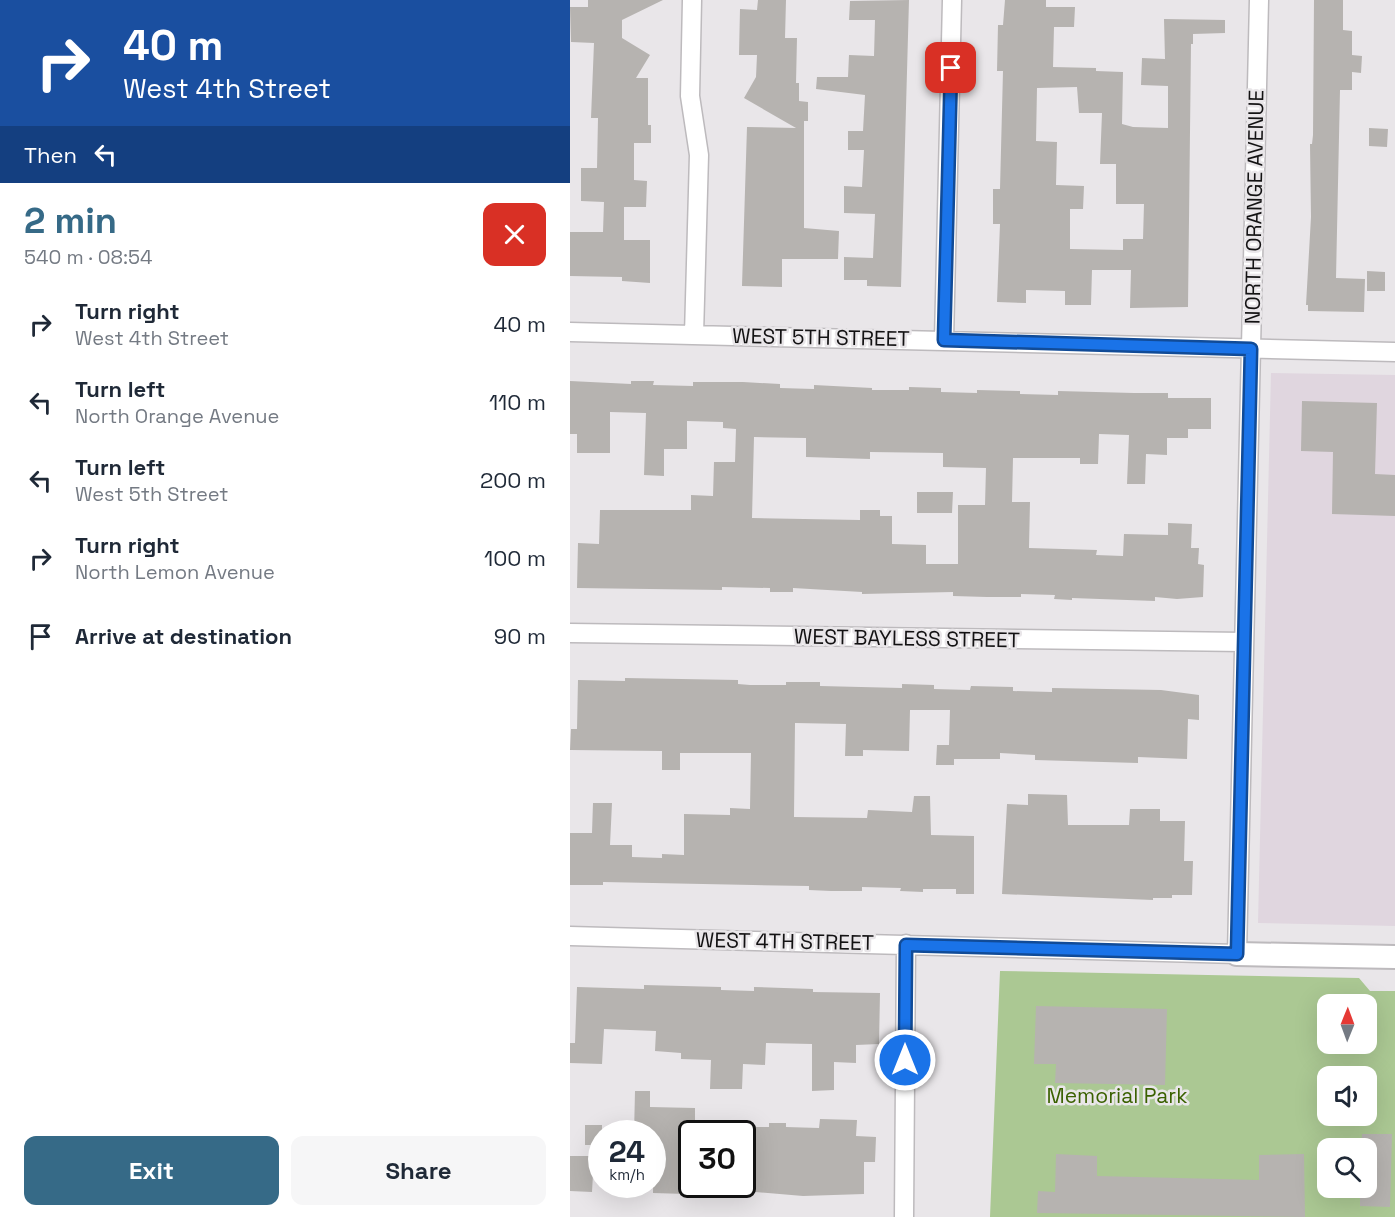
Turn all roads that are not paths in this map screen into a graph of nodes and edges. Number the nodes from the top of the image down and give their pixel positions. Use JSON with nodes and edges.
{"nodes":[{"id":1,"x":692,"y":0,"type":"edge"},
{"id":2,"x":952,"y":0,"type":"edge"},
{"id":3,"x":1259,"y":0,"type":"edge"},
{"id":4,"x":570,"y":332,"type":"edge"},
{"id":5,"x":694,"y":335,"type":"junction"},
{"id":6,"x":944,"y":340,"type":"junction"},
{"id":7,"x":1251,"y":349,"type":"junction"},
{"id":8,"x":1395,"y":352,"type":"edge"},
{"id":9,"x":570,"y":633,"type":"edge"},
{"id":10,"x":1244,"y":642,"type":"junction"},
{"id":11,"x":570,"y":936,"type":"edge"},
{"id":12,"x":906,"y":945,"type":"junction"},
{"id":13,"x":1237,"y":954,"type":"junction"},
{"id":14,"x":1395,"y":957,"type":"edge"},
{"id":15,"x":904,"y":1217,"type":"edge"}],
"edges":[{"from":1,"to":5,"type":"street"},
{"from":2,"to":6,"type":"street"},
{"from":3,"to":7,"type":"street","name":"NORTH ORANGE AVENUE"},
{"from":4,"to":5,"type":"street","name":"WEST 5TH STREET"},
{"from":5,"to":6,"type":"street","name":"WEST 5TH STREET"},
{"from":6,"to":7,"type":"street","name":"WEST 5TH STREET"},
{"from":7,"to":8,"type":"street","name":"WEST 5TH STREET"},
{"from":7,"to":10,"type":"street","name":"NORTH ORANGE AVENUE"},
{"from":9,"to":10,"type":"street","name":"WEST BAYLESS STREET"},
{"from":10,"to":13,"type":"street","name":"NORTH ORANGE AVENUE"},
{"from":11,"to":12,"type":"street","name":"WEST 4TH STREET"},
{"from":12,"to":13,"type":"street","name":"WEST 4TH STREET"},
{"from":12,"to":15,"type":"street"},
{"from":13,"to":14,"type":"street","name":"WEST 4TH STREET"}]}
